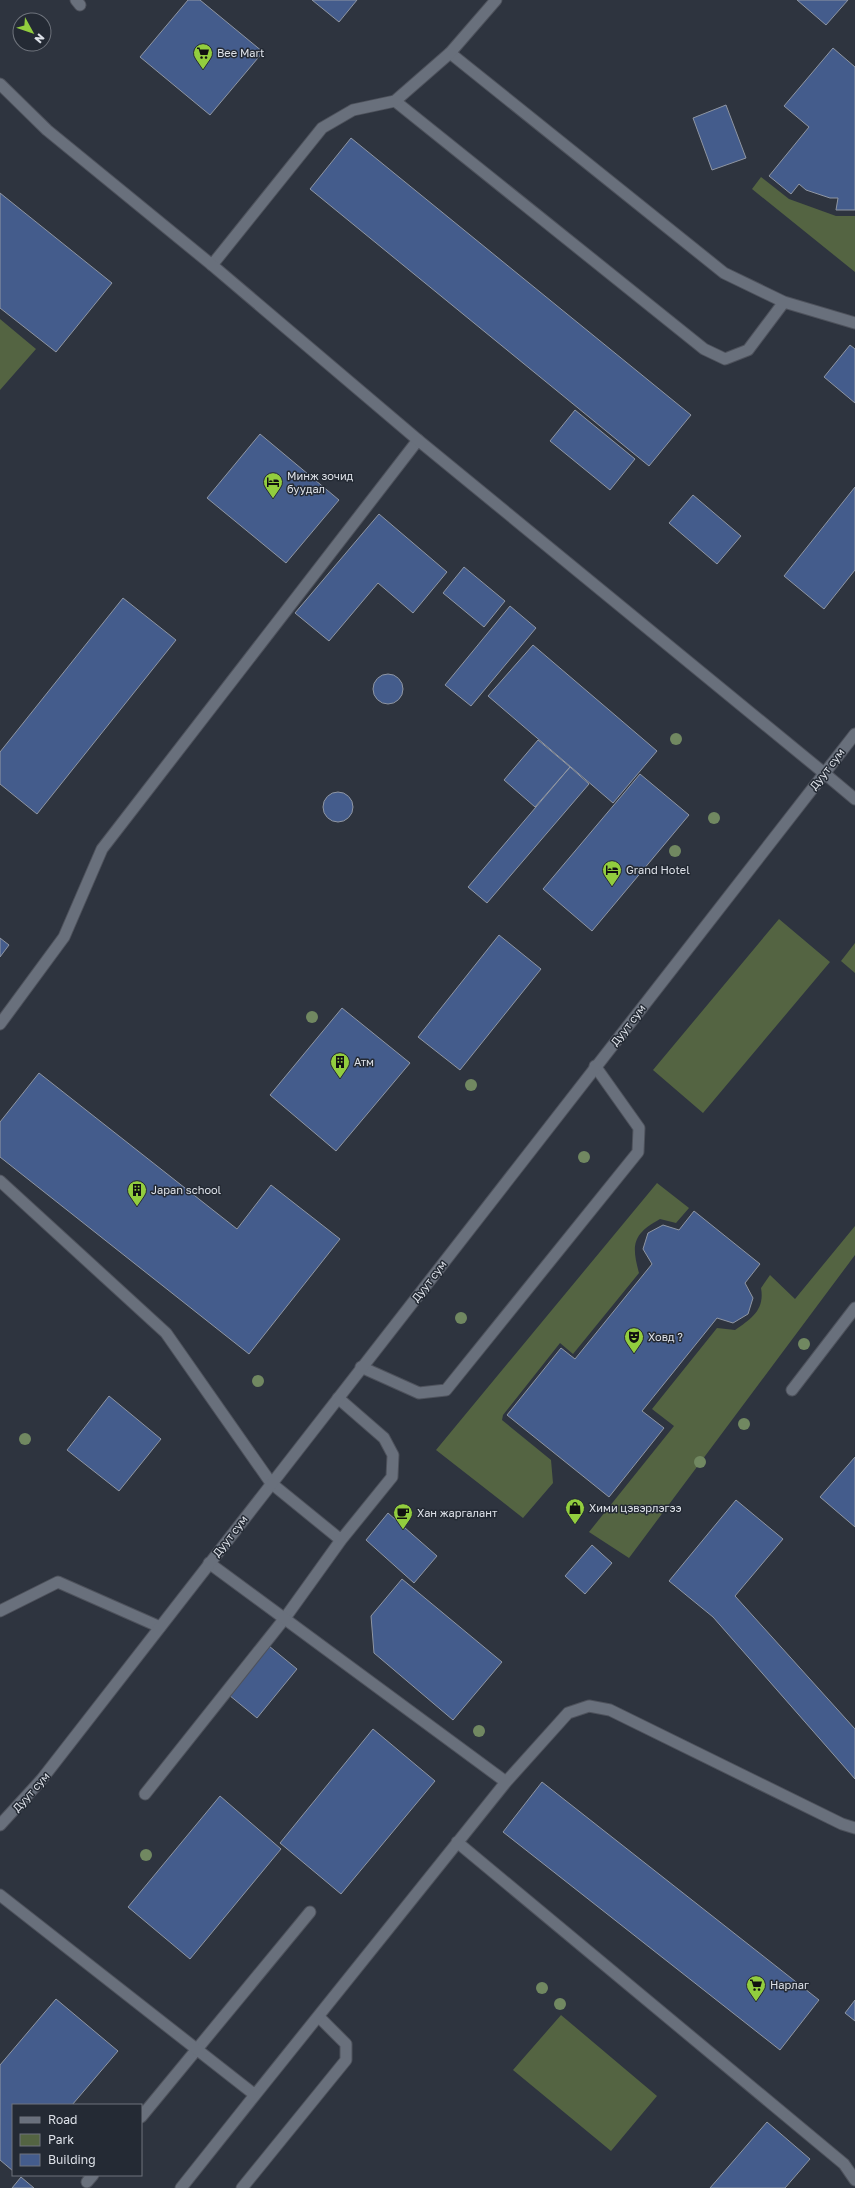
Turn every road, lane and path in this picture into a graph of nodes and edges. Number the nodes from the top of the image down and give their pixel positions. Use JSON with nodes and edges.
{"nodes":[{"id":1,"x":496,"y":0,"type":"edge"},
{"id":2,"x":450,"y":52,"type":"junction"},
{"id":3,"x":0,"y":84,"type":"edge"},
{"id":4,"x":395,"y":101,"type":"junction"},
{"id":5,"x":212,"y":265,"type":"junction"},
{"id":6,"x":784,"y":302,"type":"junction"},
{"id":7,"x":855,"y":323,"type":"edge"},
{"id":8,"x":418,"y":440,"type":"junction"},
{"id":9,"x":855,"y":734,"type":"edge"},
{"id":10,"x":824,"y":773,"type":"junction"},
{"id":11,"x":855,"y":799,"type":"edge"},
{"id":12,"x":0,"y":1024,"type":"edge"},
{"id":13,"x":595,"y":1066,"type":"junction"},
{"id":14,"x":0,"y":1181,"type":"edge"},
{"id":15,"x":855,"y":1308,"type":"edge"},
{"id":16,"x":362,"y":1367,"type":"junction"},
{"id":17,"x":792,"y":1390,"type":"dead end"},
{"id":18,"x":338,"y":1398,"type":"junction"},
{"id":19,"x":271,"y":1483,"type":"junction"},
{"id":20,"x":341,"y":1540,"type":"junction"},
{"id":21,"x":209,"y":1562,"type":"junction"},
{"id":22,"x":0,"y":1610,"type":"edge"},
{"id":23,"x":285,"y":1618,"type":"junction"},
{"id":24,"x":160,"y":1628,"type":"junction"},
{"id":25,"x":506,"y":1782,"type":"junction"},
{"id":26,"x":145,"y":1794,"type":"dead end"},
{"id":27,"x":0,"y":1825,"type":"edge"},
{"id":28,"x":855,"y":1828,"type":"edge"},
{"id":29,"x":457,"y":1842,"type":"junction"},
{"id":30,"x":0,"y":1895,"type":"edge"},
{"id":31,"x":310,"y":1912,"type":"dead end"},
{"id":32,"x":319,"y":2017,"type":"junction"},
{"id":33,"x":196,"y":2050,"type":"junction"},
{"id":34,"x":255,"y":2095,"type":"junction"},
{"id":35,"x":142,"y":2116,"type":"edge"},
{"id":36,"x":855,"y":2180,"type":"edge"},
{"id":37,"x":181,"y":2188,"type":"edge"},
{"id":38,"x":242,"y":2188,"type":"edge"}],
"edges":[{"from":1,"to":2,"type":"street"},
{"from":2,"to":4,"type":"street"},
{"from":2,"to":6,"type":"street"},
{"from":3,"to":5,"type":"street"},
{"from":4,"to":5,"type":"street"},
{"from":4,"to":6,"type":"street"},
{"from":5,"to":8,"type":"street"},
{"from":6,"to":7,"type":"street"},
{"from":8,"to":10,"type":"street"},
{"from":8,"to":12,"type":"street"},
{"from":9,"to":10,"type":"street","name":"Дуут сум"},
{"from":10,"to":11,"type":"street"},
{"from":10,"to":13,"type":"street","name":"Дуут сум"},
{"from":13,"to":16,"type":"street","name":"Дуут сум"},
{"from":13,"to":16,"type":"street"},
{"from":14,"to":19,"type":"street"},
{"from":15,"to":17,"type":"street"},
{"from":16,"to":18,"type":"street","name":"Дуут сум"},
{"from":18,"to":19,"type":"street","name":"Дуут сум"},
{"from":18,"to":20,"type":"street"},
{"from":19,"to":20,"type":"street"},
{"from":19,"to":21,"type":"street","name":"Дуут сум"},
{"from":20,"to":23,"type":"street"},
{"from":21,"to":23,"type":"street"},
{"from":21,"to":24,"type":"street","name":"Дуут сум"},
{"from":22,"to":24,"type":"street"},
{"from":23,"to":25,"type":"street"},
{"from":23,"to":26,"type":"street"},
{"from":24,"to":27,"type":"street","name":"Дуут сум"},
{"from":25,"to":28,"type":"street"},
{"from":25,"to":29,"type":"street"},
{"from":29,"to":32,"type":"street"},
{"from":29,"to":36,"type":"street"},
{"from":30,"to":33,"type":"street"},
{"from":31,"to":33,"type":"street"},
{"from":32,"to":34,"type":"street"},
{"from":32,"to":38,"type":"street"},
{"from":33,"to":34,"type":"street"},
{"from":33,"to":35,"type":"street"},
{"from":34,"to":37,"type":"street"}]}
